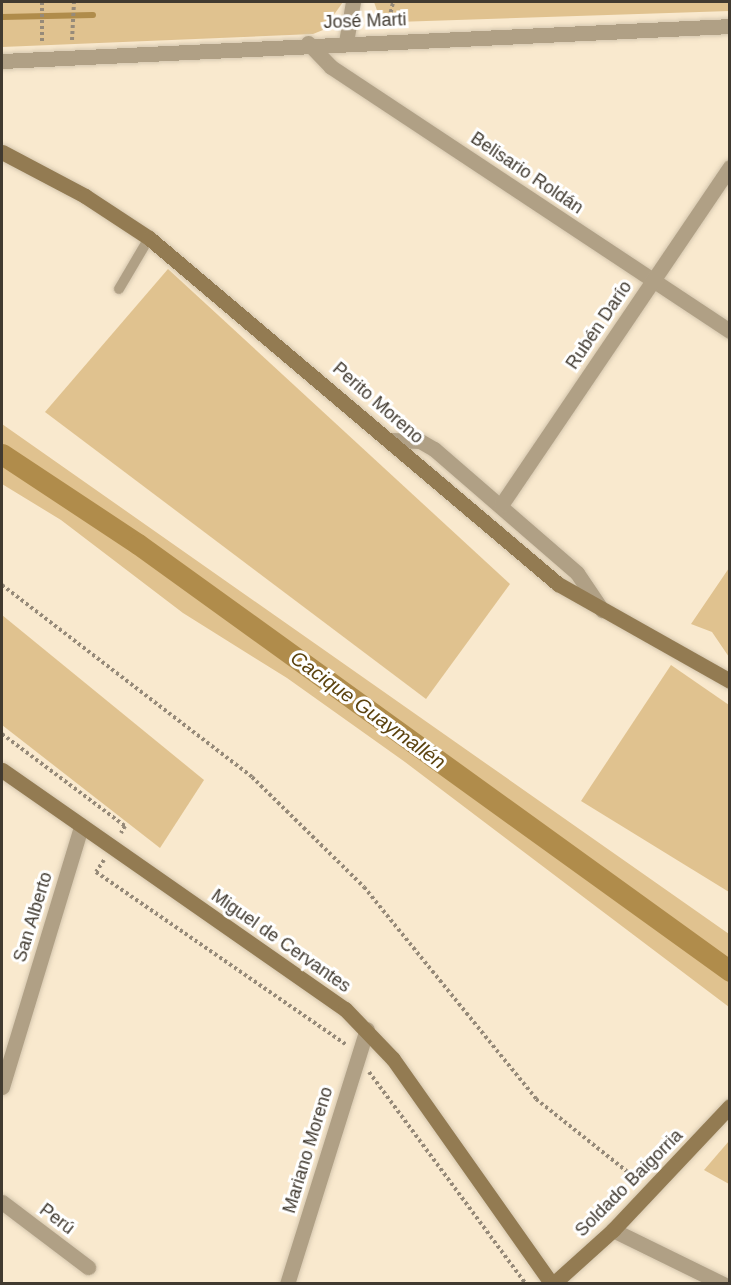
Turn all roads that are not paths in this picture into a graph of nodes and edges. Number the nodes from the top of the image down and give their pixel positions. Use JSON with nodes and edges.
{"nodes":[{"id":1,"x":353,"y":2,"type":"edge"},
{"id":2,"x":729,"y":26,"type":"edge"},
{"id":3,"x":346,"y":42,"type":"junction"},
{"id":4,"x":308,"y":43,"type":"junction"},
{"id":5,"x":2,"y":61,"type":"edge"},
{"id":6,"x":2,"y":152,"type":"edge"},
{"id":7,"x":729,"y":167,"type":"edge"},
{"id":8,"x":149,"y":238,"type":"junction"},
{"id":9,"x":653,"y":280,"type":"junction"},
{"id":10,"x":119,"y":289,"type":"dead end"},
{"id":11,"x":729,"y":331,"type":"edge"},
{"id":12,"x":391,"y":440,"type":"junction"},
{"id":13,"x":501,"y":505,"type":"junction"},
{"id":14,"x":606,"y":615,"type":"junction"},
{"id":15,"x":729,"y":681,"type":"edge"},
{"id":16,"x":2,"y":770,"type":"edge"},
{"id":17,"x":81,"y":827,"type":"junction"},
{"id":18,"x":367,"y":1029,"type":"junction"},
{"id":19,"x":2,"y":1087,"type":"edge"},
{"id":20,"x":729,"y":1106,"type":"edge"},
{"id":21,"x":2,"y":1202,"type":"edge"},
{"id":22,"x":613,"y":1230,"type":"junction"},
{"id":23,"x":88,"y":1267,"type":"dead end"},
{"id":24,"x":287,"y":1284,"type":"edge"},
{"id":25,"x":552,"y":1284,"type":"edge"},
{"id":26,"x":723,"y":1284,"type":"edge"}],
"edges":[{"from":1,"to":3,"type":"street"},
{"from":2,"to":3,"type":"street","name":"José Marti"},
{"from":3,"to":4,"type":"street","name":"José Marti"},
{"from":4,"to":5,"type":"street","name":"José Marti"},
{"from":4,"to":9,"type":"street","name":"Belisario Roldán"},
{"from":6,"to":8,"type":"main road","name":"Perito Moreno"},
{"from":7,"to":9,"type":"street","name":"Rubén Darío"},
{"from":8,"to":10,"type":"lane"},
{"from":8,"to":12,"type":"main road","name":"Perito Moreno"},
{"from":9,"to":11,"type":"street","name":"Belisario Roldán"},
{"from":9,"to":13,"type":"street","name":"Rubén Darío"},
{"from":12,"to":13,"type":"street"},
{"from":12,"to":14,"type":"main road","name":"Perito Moreno"},
{"from":13,"to":14,"type":"street"},
{"from":14,"to":15,"type":"main road","name":"Perito Moreno"},
{"from":16,"to":17,"type":"main road","name":"Miguel de Cervantes"},
{"from":17,"to":18,"type":"main road","name":"Miguel de Cervantes"},
{"from":17,"to":19,"type":"street","name":"San Alberto"},
{"from":18,"to":24,"type":"street","name":"Mariano Moreno"},
{"from":18,"to":25,"type":"main road","name":"Miguel de Cervantes"},
{"from":20,"to":22,"type":"main road","name":"Soldado Baigorria"},
{"from":21,"to":23,"type":"street","name":"Perú"},
{"from":22,"to":25,"type":"main road","name":"Soldado Baigorria"},
{"from":22,"to":26,"type":"street"}]}
